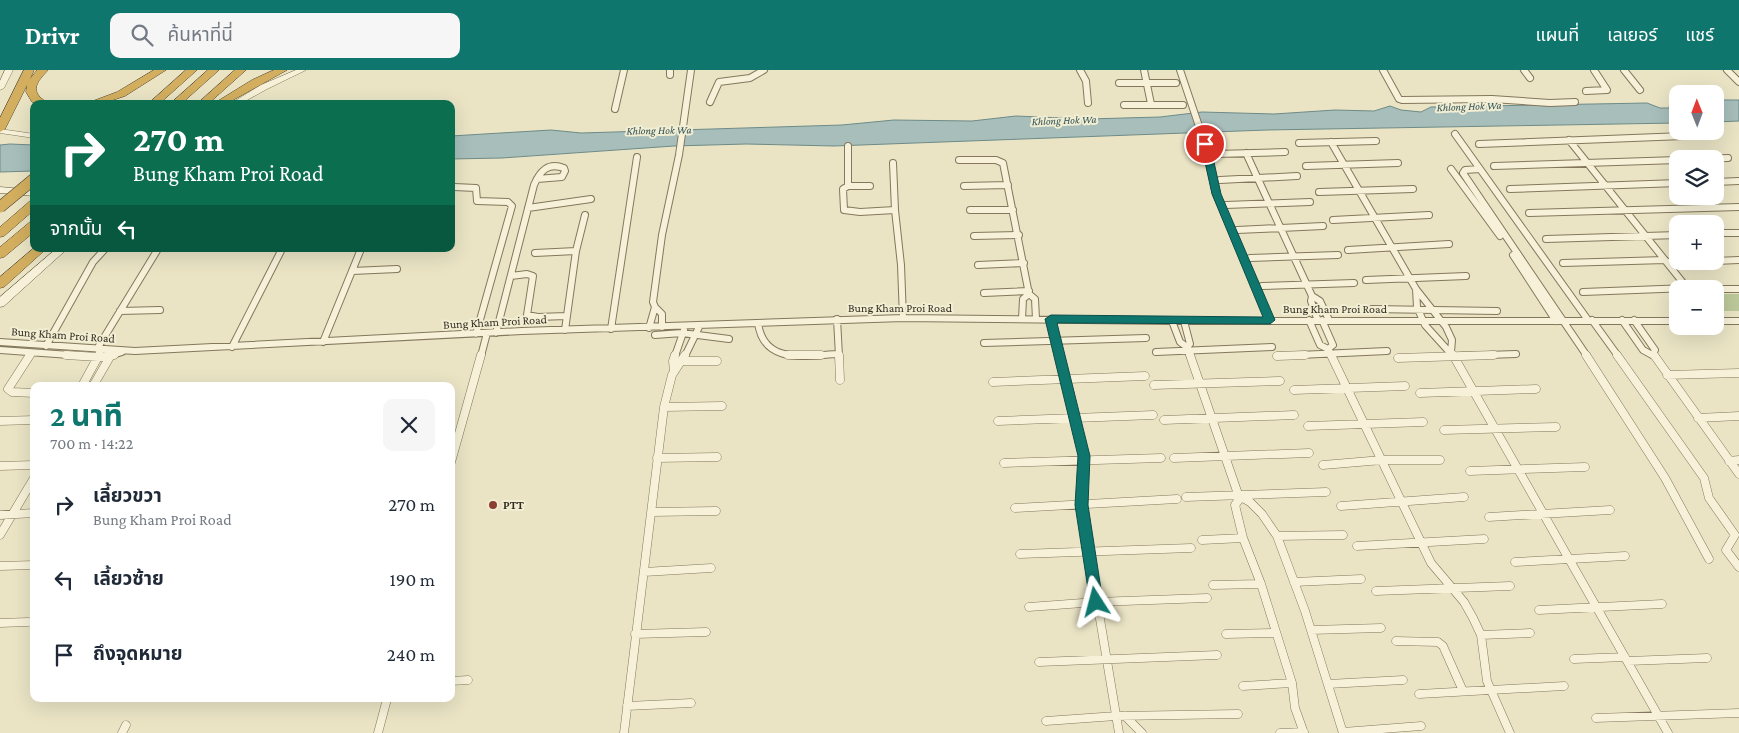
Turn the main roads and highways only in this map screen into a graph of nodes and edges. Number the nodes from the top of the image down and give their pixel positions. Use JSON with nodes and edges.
{"nodes":[{"id":1,"x":22,"y":70,"type":"edge"},
{"id":2,"x":29,"y":70,"type":"edge"},
{"id":3,"x":43,"y":70,"type":"edge"},
{"id":4,"x":163,"y":70,"type":"edge"},
{"id":5,"x":192,"y":70,"type":"edge"},
{"id":6,"x":214,"y":70,"type":"edge"},
{"id":7,"x":241,"y":70,"type":"edge"},
{"id":8,"x":282,"y":70,"type":"edge"},
{"id":9,"x":14,"y":96,"type":"junction"},
{"id":10,"x":36,"y":100,"type":"edge"},
{"id":11,"x":102,"y":100,"type":"edge"},
{"id":12,"x":129,"y":100,"type":"edge"},
{"id":13,"x":157,"y":100,"type":"edge"},
{"id":14,"x":180,"y":100,"type":"edge"},
{"id":15,"x":207,"y":100,"type":"edge"},
{"id":16,"x":225,"y":100,"type":"edge"},
{"id":17,"x":0,"y":130,"type":"edge"},
{"id":18,"x":30,"y":182,"type":"edge"},
{"id":19,"x":0,"y":190,"type":"edge"},
{"id":20,"x":30,"y":193,"type":"edge"},
{"id":21,"x":0,"y":207,"type":"edge"},
{"id":22,"x":30,"y":207,"type":"edge"},
{"id":23,"x":30,"y":228,"type":"edge"},
{"id":24,"x":0,"y":232,"type":"edge"},
{"id":25,"x":2,"y":252,"type":"edge"},
{"id":26,"x":36,"y":252,"type":"edge"},
{"id":27,"x":59,"y":252,"type":"edge"},
{"id":28,"x":0,"y":284,"type":"edge"},
{"id":29,"x":0,"y":303,"type":"edge"}],
"edges":[{"from":1,"to":9,"type":"highway"},
{"from":2,"to":9,"type":"highway"},
{"from":3,"to":10,"type":"highway"},
{"from":4,"to":11,"type":"highway"},
{"from":4,"to":12,"type":"highway"},
{"from":5,"to":13,"type":"highway"},
{"from":6,"to":14,"type":"highway"},
{"from":7,"to":15,"type":"highway"},
{"from":8,"to":16,"type":"highway"},
{"from":9,"to":17,"type":"highway"},
{"from":18,"to":21,"type":"highway","bridge":true},
{"from":19,"to":20,"type":"main road"},
{"from":22,"to":24,"type":"highway"},
{"from":23,"to":25,"type":"highway"},
{"from":26,"to":28,"type":"highway"},
{"from":27,"to":29,"type":"main road"}]}
